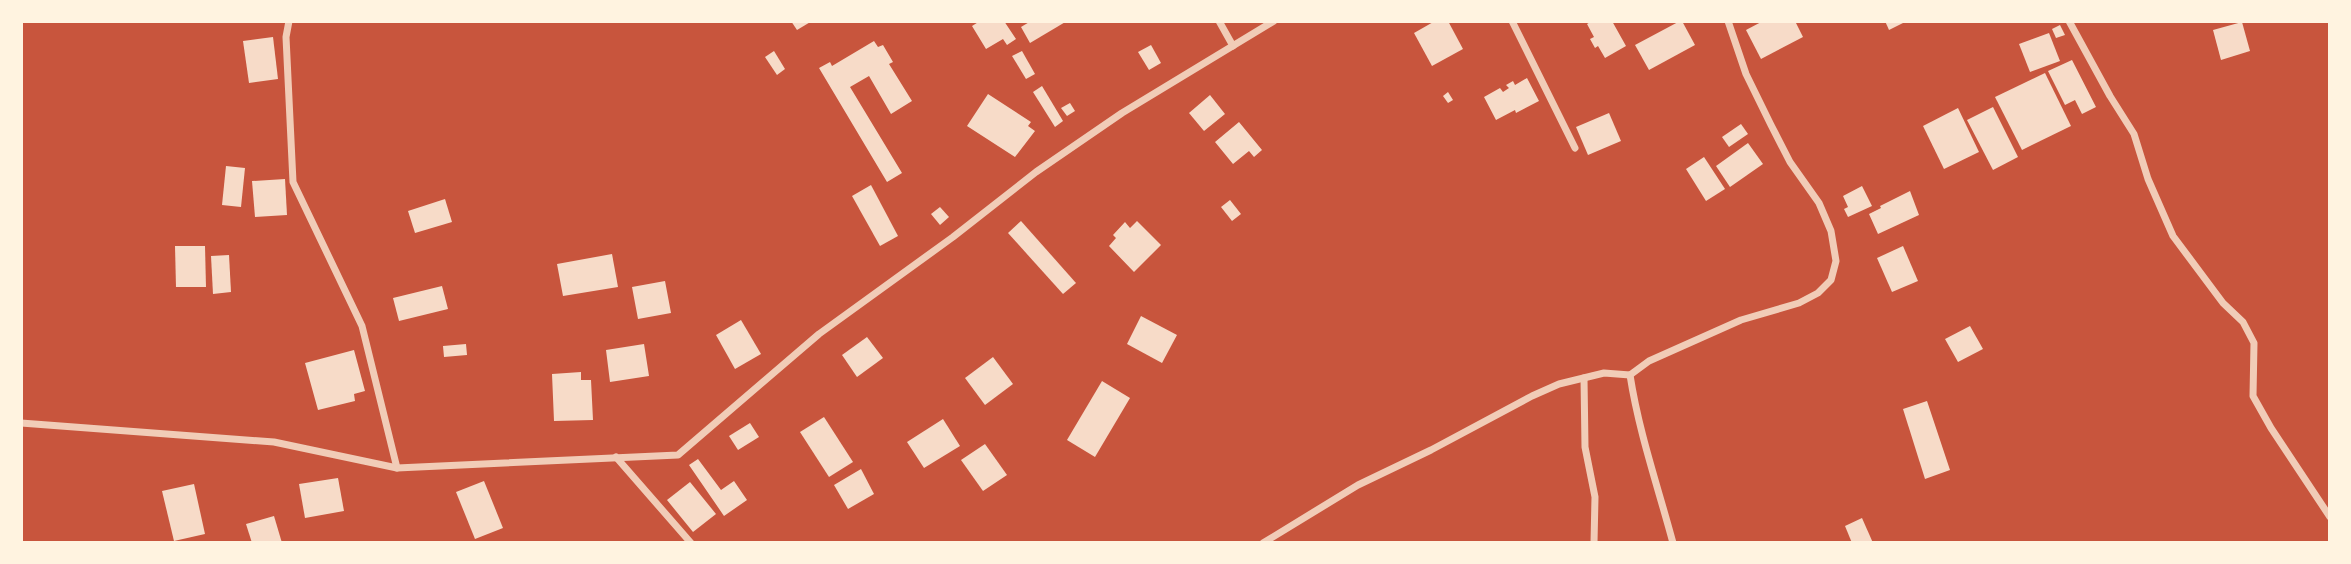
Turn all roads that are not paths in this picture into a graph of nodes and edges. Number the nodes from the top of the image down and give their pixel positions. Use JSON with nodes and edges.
{"nodes":[{"id":1,"x":289,"y":21,"type":"edge"},
{"id":2,"x":1219,"y":21,"type":"edge"},
{"id":3,"x":1274,"y":21,"type":"edge"},
{"id":4,"x":1513,"y":21,"type":"edge"},
{"id":5,"x":1728,"y":21,"type":"edge"},
{"id":6,"x":2069,"y":21,"type":"edge"},
{"id":7,"x":1233,"y":46,"type":"junction"},
{"id":8,"x":1576,"y":149,"type":"dead end"},
{"id":9,"x":1630,"y":375,"type":"junction"},
{"id":10,"x":1584,"y":379,"type":"junction"},
{"id":11,"x":21,"y":423,"type":"edge"},
{"id":12,"x":616,"y":457,"type":"junction"},
{"id":13,"x":397,"y":468,"type":"junction"},
{"id":14,"x":2330,"y":517,"type":"edge"},
{"id":15,"x":691,"y":543,"type":"edge"},
{"id":16,"x":1263,"y":543,"type":"edge"},
{"id":17,"x":1593,"y":543,"type":"edge"},
{"id":18,"x":1673,"y":543,"type":"edge"}],
"edges":[{"from":1,"to":13,"type":"street"},
{"from":2,"to":7,"type":"street"},
{"from":3,"to":7,"type":"street"},
{"from":4,"to":8,"type":"street"},
{"from":5,"to":9,"type":"street"},
{"from":6,"to":14,"type":"street"},
{"from":7,"to":12,"type":"street"},
{"from":9,"to":10,"type":"street"},
{"from":9,"to":18,"type":"street"},
{"from":10,"to":16,"type":"street"},
{"from":10,"to":17,"type":"street"},
{"from":11,"to":13,"type":"street"},
{"from":12,"to":13,"type":"street"},
{"from":12,"to":15,"type":"street"}]}
